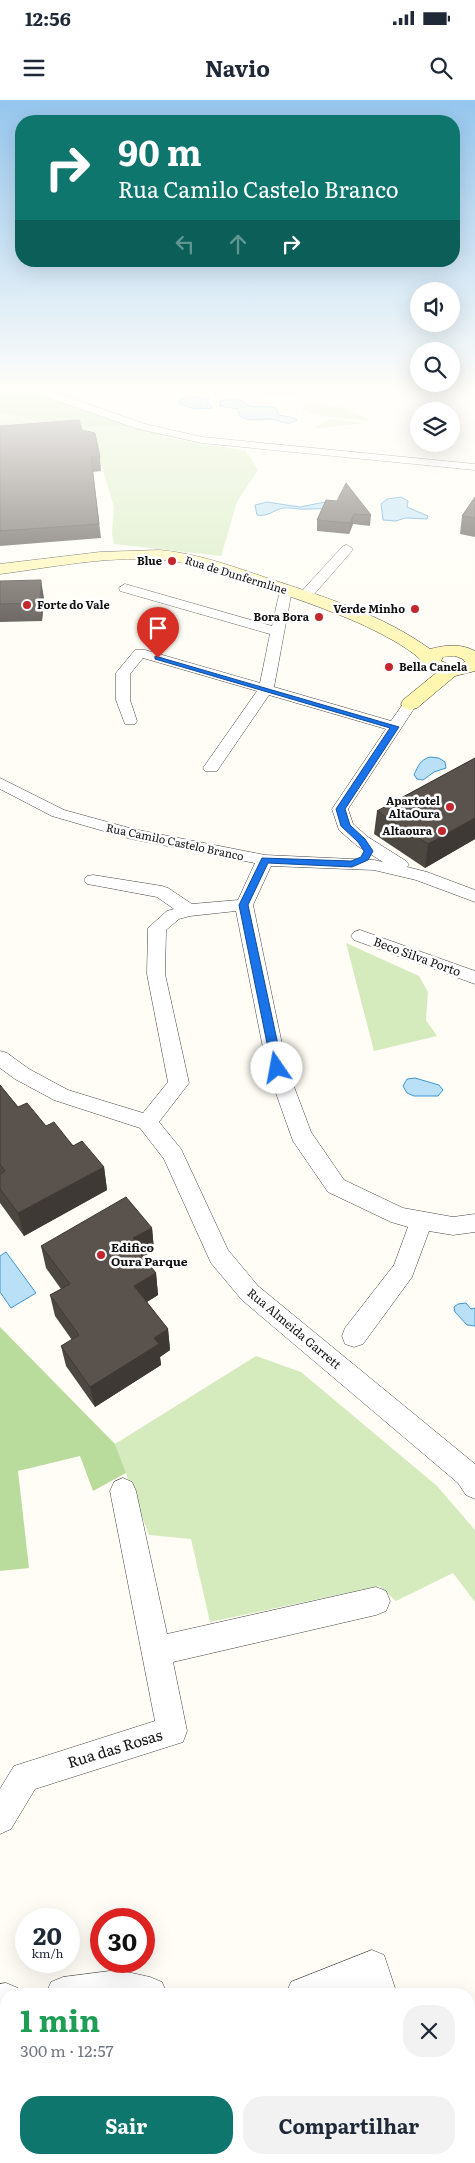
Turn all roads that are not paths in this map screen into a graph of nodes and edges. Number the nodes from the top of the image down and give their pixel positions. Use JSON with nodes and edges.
{"nodes":[{"id":1,"x":347,"y":549,"type":"dead end"},
{"id":2,"x":0,"y":569,"type":"edge"},
{"id":3,"x":125,"y":588,"type":"dead end"},
{"id":4,"x":286,"y":590,"type":"junction"},
{"id":5,"x":305,"y":596,"type":"junction"},
{"id":6,"x":277,"y":632,"type":"junction"},
{"id":7,"x":475,"y":635,"type":"edge"},
{"id":8,"x":439,"y":656,"type":"junction"},
{"id":9,"x":474,"y":663,"type":"edge"},
{"id":10,"x":453,"y":671,"type":"junction"},
{"id":11,"x":266,"y":689,"type":"junction"},
{"id":12,"x":410,"y":704,"type":"junction"},
{"id":13,"x":130,"y":721,"type":"dead end"},
{"id":14,"x":394,"y":727,"type":"junction"},
{"id":15,"x":211,"y":768,"type":"dead end"},
{"id":16,"x":0,"y":783,"type":"edge"},
{"id":17,"x":362,"y":841,"type":"junction"},
{"id":18,"x":265,"y":860,"type":"junction"},
{"id":19,"x":352,"y":864,"type":"junction"},
{"id":20,"x":420,"y":876,"type":"junction"},
{"id":21,"x":94,"y":880,"type":"dead end"},
{"id":22,"x":475,"y":896,"type":"edge"},
{"id":23,"x":244,"y":905,"type":"junction"},
{"id":24,"x":189,"y":910,"type":"junction"},
{"id":25,"x":360,"y":936,"type":"dead end"},
{"id":26,"x":475,"y":978,"type":"edge"},
{"id":27,"x":0,"y":1058,"type":"edge"},
{"id":28,"x":147,"y":1122,"type":"junction"},
{"id":29,"x":422,"y":1220,"type":"junction"},
{"id":30,"x":475,"y":1223,"type":"edge"},
{"id":31,"x":354,"y":1336,"type":"dead end"},
{"id":32,"x":475,"y":1486,"type":"edge"},
{"id":33,"x":123,"y":1490,"type":"dead end"},
{"id":34,"x":376,"y":1601,"type":"dead end"},
{"id":35,"x":156,"y":1651,"type":"junction"},
{"id":36,"x":0,"y":1818,"type":"edge"},
{"id":37,"x":110,"y":1988,"type":"edge"},
{"id":38,"x":123,"y":1988,"type":"edge"},
{"id":39,"x":318,"y":1988,"type":"edge"},
{"id":40,"x":378,"y":1988,"type":"edge"}],
"edges":[{"from":1,"to":5,"type":"street"},
{"from":2,"to":4,"type":"street","name":"Rua de Dunfermline"},
{"from":3,"to":6,"type":"street"},
{"from":4,"to":5,"type":"street","name":"Rua de Dunfermline"},
{"from":4,"to":6,"type":"street"},
{"from":5,"to":8,"type":"street","name":"Rua de Dunfermline"},
{"from":6,"to":11,"type":"street"},
{"from":7,"to":8,"type":"street"},
{"from":8,"to":9,"type":"street"},
{"from":8,"to":10,"type":"street"},
{"from":8,"to":12,"type":"street"},
{"from":9,"to":10,"type":"street"},
{"from":10,"to":12,"type":"street"},
{"from":11,"to":13,"type":"street"},
{"from":11,"to":14,"type":"street"},
{"from":11,"to":15,"type":"street"},
{"from":12,"to":14,"type":"street"},
{"from":14,"to":17,"type":"street"},
{"from":16,"to":18,"type":"street","name":"Rua Camilo Castelo Branco"},
{"from":17,"to":19,"type":"street"},
{"from":17,"to":20,"type":"street"},
{"from":18,"to":19,"type":"street","name":"Rua Camilo Castelo Branco"},
{"from":18,"to":23,"type":"street"},
{"from":19,"to":20,"type":"street","name":"Rua Camilo Castelo Branco"},
{"from":20,"to":22,"type":"street","name":"Rua Camilo Castelo Branco"},
{"from":21,"to":24,"type":"street"},
{"from":23,"to":24,"type":"street"},
{"from":23,"to":29,"type":"street"},
{"from":24,"to":28,"type":"street"},
{"from":25,"to":26,"type":"street","name":"Beco Silva Porto"},
{"from":27,"to":28,"type":"street"},
{"from":28,"to":32,"type":"street","name":"Rua Almeida Garrett"},
{"from":29,"to":30,"type":"street"},
{"from":29,"to":31,"type":"street"},
{"from":33,"to":35,"type":"street","name":"Rua das Rosas"},
{"from":34,"to":35,"type":"street"},
{"from":35,"to":36,"type":"street","name":"Rua das Rosas"},
{"from":37,"to":38,"type":"street"},
{"from":39,"to":40,"type":"street"}]}
